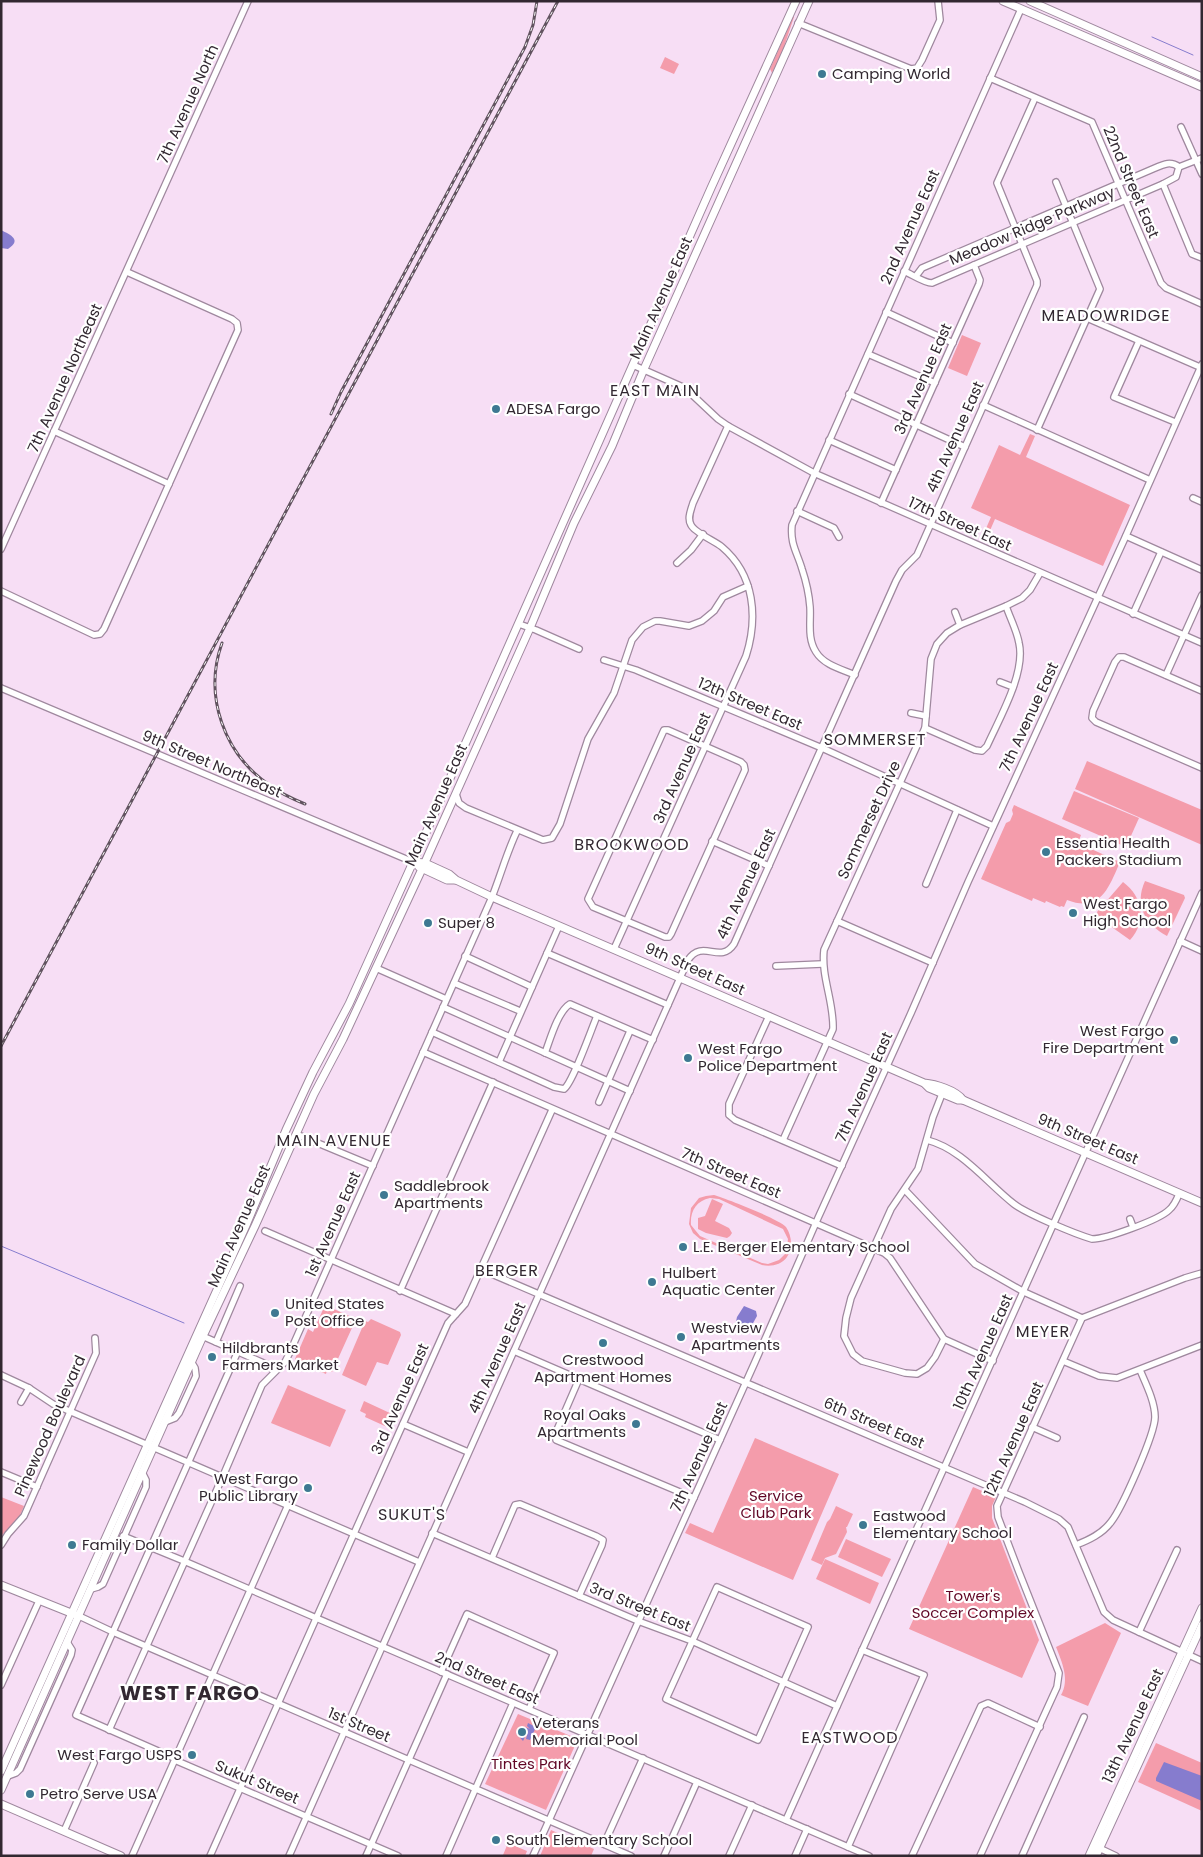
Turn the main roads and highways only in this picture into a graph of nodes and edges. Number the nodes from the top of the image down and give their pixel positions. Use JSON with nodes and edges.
{"nodes":[{"id":1,"x":796,"y":1,"type":"edge"},
{"id":2,"x":809,"y":1,"type":"edge"},
{"id":3,"x":1003,"y":1,"type":"edge"},
{"id":4,"x":1030,"y":1,"type":"edge"},
{"id":5,"x":766,"y":70,"type":"junction"},
{"id":6,"x":1202,"y":77,"type":"edge"},
{"id":7,"x":1202,"y":87,"type":"edge"},
{"id":8,"x":744,"y":115,"type":"junction"},
{"id":9,"x":757,"y":115,"type":"junction"},
{"id":10,"x":739,"y":158,"type":"junction"},
{"id":11,"x":413,"y":862,"type":"junction"},
{"id":12,"x":424,"y":866,"type":"junction"},
{"id":13,"x":387,"y":920,"type":"junction"},
{"id":14,"x":376,"y":968,"type":"junction"},
{"id":15,"x":308,"y":1083,"type":"junction"},
{"id":16,"x":924,"y":1083,"type":"junction"},
{"id":17,"x":963,"y":1100,"type":"junction"},
{"id":18,"x":296,"y":1134,"type":"junction"},
{"id":19,"x":1202,"y":1203,"type":"edge"},
{"id":20,"x":200,"y":1334,"type":"junction"},
{"id":21,"x":150,"y":1445,"type":"junction"},
{"id":22,"x":1,"y":1585,"type":"edge"},
{"id":23,"x":1202,"y":1608,"type":"edge"},
{"id":24,"x":75,"y":1614,"type":"junction"},
{"id":25,"x":1202,"y":1625,"type":"edge"},
{"id":26,"x":1185,"y":1654,"type":"junction"},
{"id":27,"x":1,"y":1771,"type":"edge"},
{"id":28,"x":1,"y":1790,"type":"edge"},
{"id":29,"x":1,"y":1804,"type":"edge"},
{"id":30,"x":1096,"y":1847,"type":"junction"},
{"id":31,"x":121,"y":1856,"type":"edge"},
{"id":32,"x":1089,"y":1856,"type":"edge"},
{"id":33,"x":1096,"y":1856,"type":"edge"}],
"edges":[{"from":1,"to":5,"type":"main road","name":"Main Avenue East"},
{"from":2,"to":9,"type":"main road","name":"Main Avenue East"},
{"from":3,"to":7,"type":"main road"},
{"from":4,"to":6,"type":"main road"},
{"from":5,"to":8,"type":"main road","name":"Main Avenue East"},
{"from":5,"to":9,"type":"main road"},
{"from":8,"to":10,"type":"main road"},
{"from":8,"to":11,"type":"main road","name":"Main Avenue East"},
{"from":9,"to":10,"type":"main road","name":"Main Avenue East"},
{"from":10,"to":12,"type":"main road","name":"Main Avenue East"},
{"from":11,"to":12,"type":"main road","name":"9th Street East"},
{"from":11,"to":13,"type":"main road","name":"Main Avenue East"},
{"from":12,"to":14,"type":"main road","name":"Main Avenue East"},
{"from":12,"to":16,"type":"main road","name":"9th Street East"},
{"from":13,"to":14,"type":"main road"},
{"from":13,"to":15,"type":"main road","name":"Main Avenue East"},
{"from":14,"to":18,"type":"main road","name":"Main Avenue East"},
{"from":15,"to":18,"type":"main road"},
{"from":15,"to":20,"type":"main road","name":"Main Avenue East"},
{"from":16,"to":17,"type":"main road","name":"9th Street East"},
{"from":16,"to":17,"type":"main road","name":"9th Street East"},
{"from":17,"to":19,"type":"main road","name":"9th Street East"},
{"from":18,"to":20,"type":"main road","name":"Main Avenue East"},
{"from":20,"to":21,"type":"main road","name":"Main Avenue East"},
{"from":20,"to":21,"type":"main road","name":"Main Avenue East"},
{"from":21,"to":24,"type":"main road","name":"Main Avenue East"},
{"from":21,"to":24,"type":"main road","name":"Main Avenue East"},
{"from":22,"to":24,"type":"main road"},
{"from":23,"to":26,"type":"main road","name":"13th Avenue East"},
{"from":24,"to":27,"type":"main road"},
{"from":24,"to":28,"type":"main road"},
{"from":25,"to":26,"type":"main road","name":"13th Avenue East"},
{"from":26,"to":30,"type":"main road","name":"13th Avenue East"},
{"from":29,"to":31,"type":"main road"},
{"from":30,"to":32,"type":"main road","name":"13th Avenue East"},
{"from":30,"to":33,"type":"main road","name":"13th Avenue East"}]}
